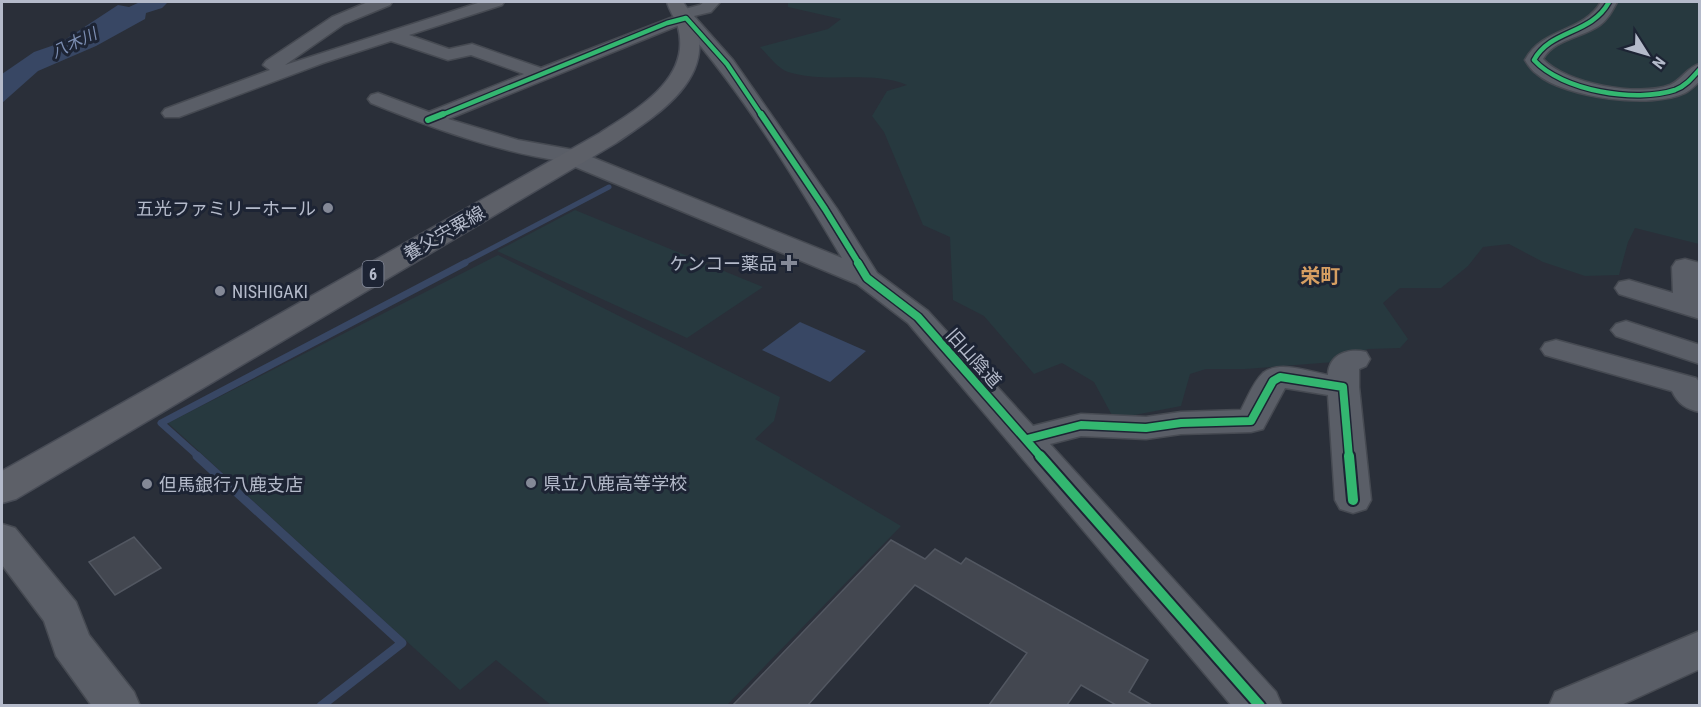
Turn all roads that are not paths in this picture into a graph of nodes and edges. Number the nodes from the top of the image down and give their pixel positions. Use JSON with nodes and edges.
{"nodes":[{"id":1,"x":384,"y":2,"type":"edge"},
{"id":2,"x":496,"y":2,"type":"edge"},
{"id":3,"x":712,"y":2,"type":"edge"},
{"id":4,"x":1609,"y":2,"type":"edge"},
{"id":5,"x":681,"y":11,"type":"edge"},
{"id":6,"x":391,"y":35,"type":"junction"},
{"id":7,"x":728,"y":64,"type":"junction"},
{"id":8,"x":687,"y":65,"type":"junction"},
{"id":9,"x":1700,"y":69,"type":"edge"},
{"id":10,"x":284,"y":72,"type":"junction"},
{"id":11,"x":541,"y":74,"type":"junction"},
{"id":12,"x":378,"y":99,"type":"dead end"},
{"id":13,"x":172,"y":112,"type":"dead end"},
{"id":14,"x":428,"y":120,"type":"junction"},
{"id":15,"x":573,"y":158,"type":"junction"},
{"id":16,"x":1700,"y":271,"type":"edge"},
{"id":17,"x":867,"y":278,"type":"junction"},
{"id":18,"x":1629,"y":288,"type":"dead end"},
{"id":19,"x":1694,"y":309,"type":"edge"},
{"id":20,"x":1626,"y":330,"type":"dead end"},
{"id":21,"x":1556,"y":349,"type":"dead end"},
{"id":22,"x":1700,"y":355,"type":"edge"},
{"id":23,"x":1700,"y":402,"type":"edge"},
{"id":24,"x":1027,"y":439,"type":"junction"},
{"id":25,"x":2,"y":489,"type":"edge"},
{"id":26,"x":1353,"y":500,"type":"dead end"},
{"id":27,"x":2,"y":538,"type":"edge"},
{"id":28,"x":1700,"y":649,"type":"edge"},
{"id":29,"x":1602,"y":700,"type":"edge"},
{"id":30,"x":118,"y":705,"type":"edge"},
{"id":31,"x":1260,"y":705,"type":"edge"}],
"edges":[{"from":1,"to":10,"type":"street"},
{"from":2,"to":6,"type":"street"},
{"from":3,"to":5,"type":"street"},
{"from":4,"to":9,"type":"street"},
{"from":5,"to":7,"type":"street","name":"旧山陰道"},
{"from":5,"to":8,"type":"main road","name":"養父宍粟線","number":"6"},
{"from":5,"to":11,"type":"street"},
{"from":6,"to":10,"type":"street"},
{"from":6,"to":11,"type":"street"},
{"from":7,"to":8,"type":"street"},
{"from":7,"to":17,"type":"street","name":"旧山陰道"},
{"from":8,"to":15,"type":"main road","name":"養父宍粟線","number":"6"},
{"from":10,"to":13,"type":"street"},
{"from":11,"to":14,"type":"street"},
{"from":12,"to":14,"type":"street"},
{"from":14,"to":15,"type":"street"},
{"from":15,"to":17,"type":"street"},
{"from":15,"to":25,"type":"main road","name":"養父宍粟線","number":"6"},
{"from":16,"to":19,"type":"street"},
{"from":17,"to":24,"type":"street","name":"旧山陰道"},
{"from":18,"to":19,"type":"street"},
{"from":20,"to":22,"type":"street"},
{"from":21,"to":23,"type":"street"},
{"from":24,"to":26,"type":"street"},
{"from":24,"to":31,"type":"street","name":"旧山陰道"},
{"from":27,"to":30,"type":"street"},
{"from":28,"to":29,"type":"street"}]}
